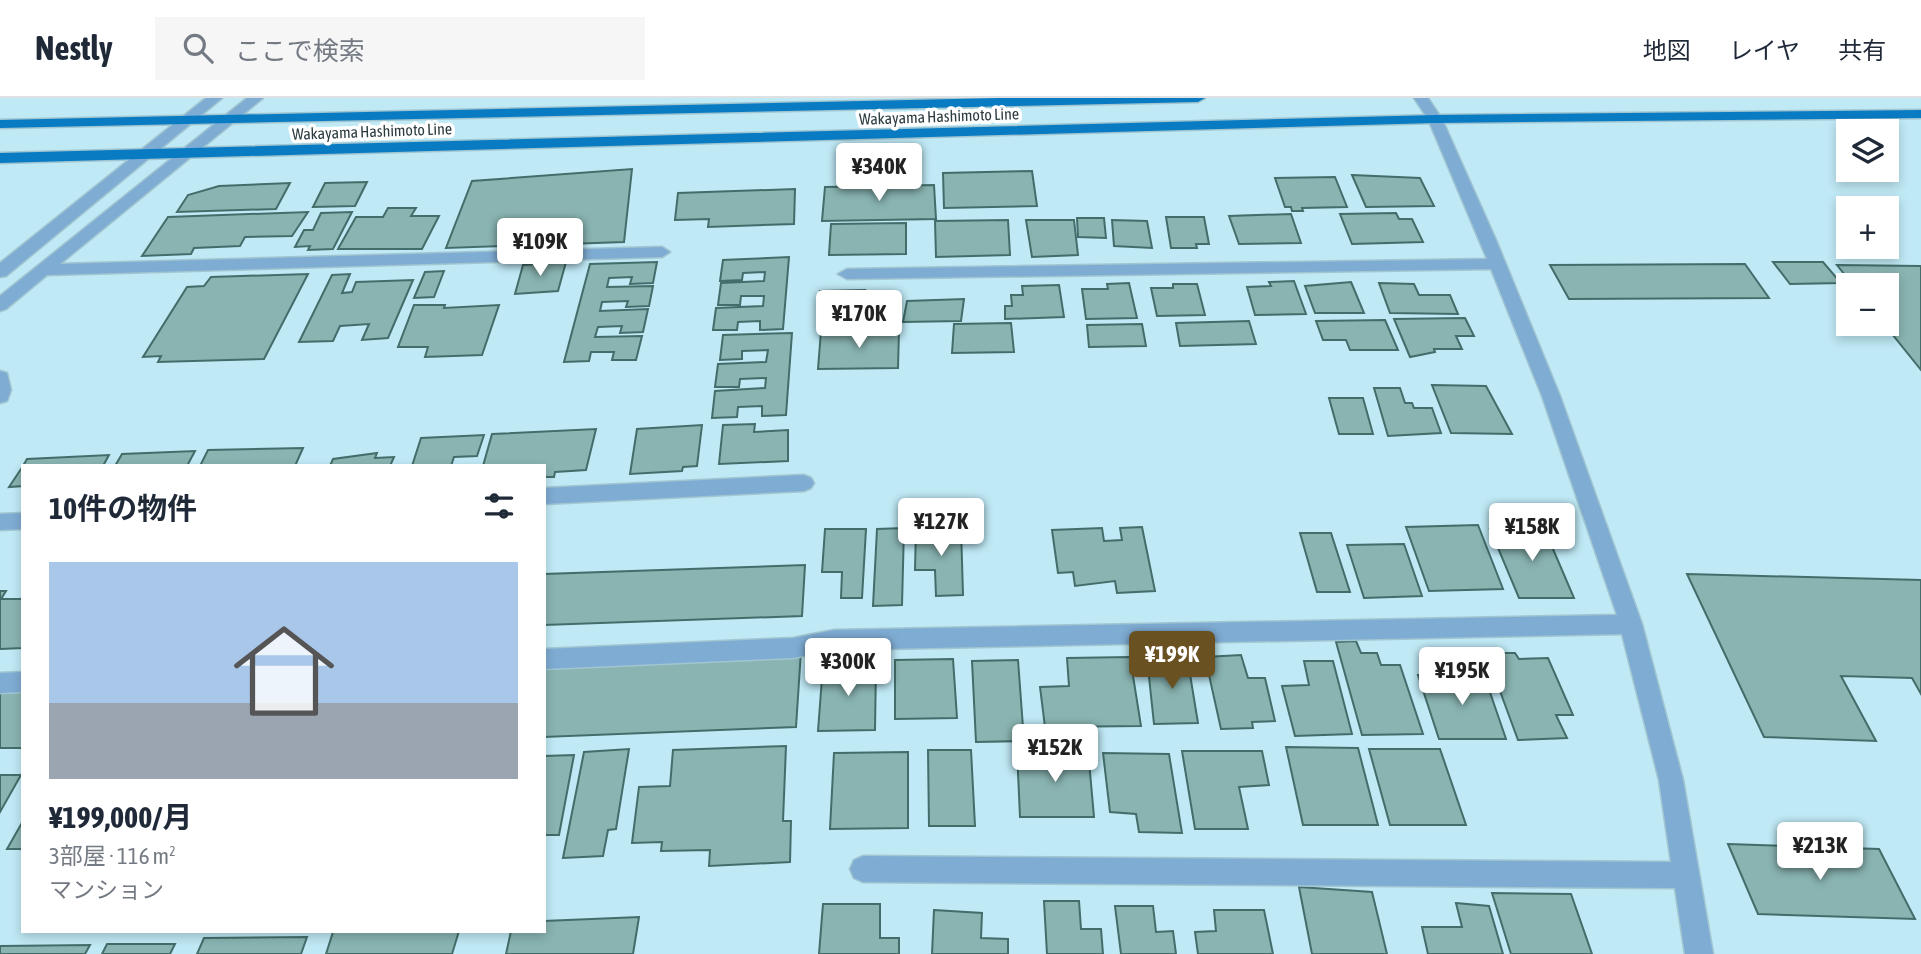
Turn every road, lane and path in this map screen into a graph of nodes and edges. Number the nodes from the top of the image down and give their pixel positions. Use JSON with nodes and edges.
{"nodes":[{"id":1,"x":215,"y":98,"type":"edge"},
{"id":2,"x":256,"y":98,"type":"edge"},
{"id":3,"x":1198,"y":98,"type":"edge"},
{"id":4,"x":1421,"y":98,"type":"edge"},
{"id":5,"x":1921,"y":114,"type":"edge"},
{"id":6,"x":228,"y":118,"type":"junction"},
{"id":7,"x":1435,"y":119,"type":"junction"},
{"id":8,"x":187,"y":120,"type":"junction"},
{"id":9,"x":0,"y":124,"type":"edge"},
{"id":10,"x":187,"y":154,"type":"junction"},
{"id":11,"x":142,"y":155,"type":"junction"},
{"id":12,"x":0,"y":158,"type":"edge"},
{"id":13,"x":662,"y":251,"type":"dead end"},
{"id":14,"x":1498,"y":264,"type":"junction"},
{"id":15,"x":45,"y":270,"type":"junction"},
{"id":16,"x":0,"y":272,"type":"edge"},
{"id":17,"x":847,"y":274,"type":"dead end"},
{"id":18,"x":0,"y":305,"type":"edge"},
{"id":19,"x":0,"y":379,"type":"edge"},
{"id":20,"x":0,"y":397,"type":"edge"},
{"id":21,"x":804,"y":483,"type":"dead end"},
{"id":22,"x":546,"y":496,"type":"edge"},
{"id":23,"x":21,"y":521,"type":"edge"},
{"id":24,"x":0,"y":522,"type":"edge"},
{"id":25,"x":1631,"y":624,"type":"junction"},
{"id":26,"x":546,"y":659,"type":"edge"},
{"id":27,"x":0,"y":682,"type":"edge"},
{"id":28,"x":21,"y":682,"type":"edge"},
{"id":29,"x":863,"y":869,"type":"dead end"},
{"id":30,"x":1686,"y":875,"type":"junction"},
{"id":31,"x":1699,"y":954,"type":"edge"}],
"edges":[{"from":1,"to":8,"type":"street"},
{"from":2,"to":6,"type":"street"},
{"from":3,"to":6,"type":"main road","name":"Wakayama Hashimoto Line"},
{"from":4,"to":7,"type":"street"},
{"from":5,"to":7,"type":"main road","name":"Wakayama Hashimoto Line"},
{"from":6,"to":8,"type":"main road","name":"Wakayama Hashimoto Line"},
{"from":6,"to":10,"type":"street"},
{"from":7,"to":10,"type":"main road","name":"Wakayama Hashimoto Line"},
{"from":7,"to":14,"type":"street"},
{"from":8,"to":9,"type":"main road","name":"Wakayama Hashimoto Line"},
{"from":8,"to":11,"type":"street"},
{"from":10,"to":11,"type":"main road","name":"Wakayama Hashimoto Line"},
{"from":10,"to":15,"type":"street"},
{"from":11,"to":12,"type":"main road","name":"Wakayama Hashimoto Line"},
{"from":11,"to":16,"type":"street"},
{"from":13,"to":15,"type":"street"},
{"from":14,"to":17,"type":"street"},
{"from":14,"to":25,"type":"street"},
{"from":15,"to":18,"type":"street"},
{"from":19,"to":20,"type":"street"},
{"from":21,"to":22,"type":"street"},
{"from":23,"to":24,"type":"street"},
{"from":25,"to":26,"type":"street"},
{"from":25,"to":30,"type":"street"},
{"from":27,"to":28,"type":"street"},
{"from":29,"to":30,"type":"street"},
{"from":30,"to":31,"type":"street"}]}
